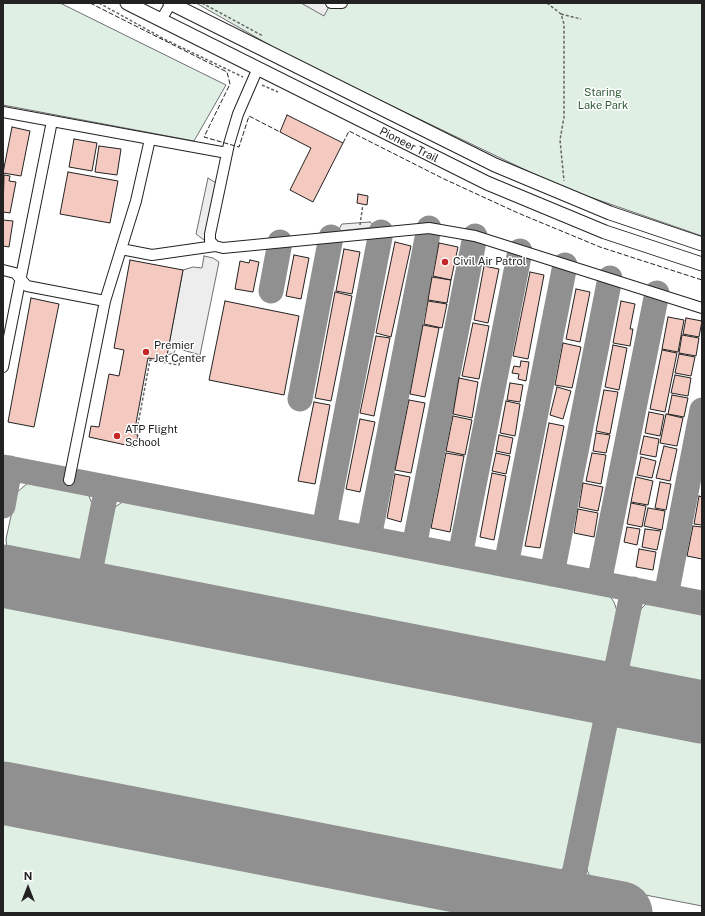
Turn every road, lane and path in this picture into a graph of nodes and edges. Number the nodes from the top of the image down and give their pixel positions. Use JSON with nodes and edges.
{"nodes":[{"id":1,"x":127,"y":3,"type":"edge"},
{"id":2,"x":171,"y":3,"type":"edge"},
{"id":3,"x":202,"y":3,"type":"edge"},
{"id":4,"x":331,"y":3,"type":"edge"},
{"id":5,"x":342,"y":3,"type":"edge"},
{"id":6,"x":547,"y":3,"type":"edge"},
{"id":7,"x":561,"y":14,"type":"junction"},
{"id":8,"x":580,"y":19,"type":"dead end"},
{"id":9,"x":161,"y":20,"type":"junction"},
{"id":10,"x":268,"y":39,"type":"dead end"},
{"id":11,"x":258,"y":68,"type":"junction"},
{"id":12,"x":3,"y":112,"type":"edge"},
{"id":13,"x":52,"y":121,"type":"junction"},
{"id":14,"x":150,"y":139,"type":"junction"},
{"id":15,"x":227,"y":153,"type":"junction"},
{"id":16,"x":557,"y":180,"type":"dead end"},
{"id":17,"x":363,"y":204,"type":"dead end"},
{"id":18,"x":358,"y":234,"type":"junction"},
{"id":19,"x":702,"y":244,"type":"edge"},
{"id":20,"x":215,"y":246,"type":"junction"},
{"id":21,"x":121,"y":249,"type":"junction"},
{"id":22,"x":702,"y":264,"type":"edge"},
{"id":23,"x":3,"y":270,"type":"edge"},
{"id":24,"x":21,"y":277,"type":"junction"},
{"id":25,"x":105,"y":301,"type":"junction"},
{"id":26,"x":702,"y":308,"type":"edge"},
{"id":27,"x":181,"y":358,"type":"dead end"},
{"id":28,"x":3,"y":367,"type":"edge"},
{"id":29,"x":136,"y":435,"type":"dead end"},
{"id":30,"x":69,"y":480,"type":"dead end"}],
"edges":[{"from":1,"to":9,"type":"main road","name":"Pioneer Trail"},
{"from":2,"to":9,"type":"lane"},
{"from":2,"to":19,"type":"main road","name":"Pioneer Trail"},
{"from":3,"to":10,"type":"path"},
{"from":4,"to":5,"type":"lane"},
{"from":6,"to":7,"type":"path"},
{"from":7,"to":8,"type":"path"},
{"from":7,"to":16,"type":"path"},
{"from":9,"to":11,"type":"main road","name":"Pioneer Trail"},
{"from":11,"to":15,"type":"lane"},
{"from":11,"to":22,"type":"main road","name":"Pioneer Trail"},
{"from":12,"to":13,"type":"lane"},
{"from":13,"to":14,"type":"lane"},
{"from":13,"to":24,"type":"lane"},
{"from":14,"to":15,"type":"lane"},
{"from":14,"to":21,"type":"lane"},
{"from":15,"to":20,"type":"lane"},
{"from":17,"to":18,"type":"path"},
{"from":18,"to":20,"type":"lane"},
{"from":18,"to":26,"type":"lane"},
{"from":20,"to":21,"type":"lane"},
{"from":21,"to":25,"type":"lane"},
{"from":23,"to":24,"type":"lane"},
{"from":24,"to":25,"type":"lane"},
{"from":24,"to":28,"type":"lane"},
{"from":25,"to":30,"type":"lane"},
{"from":27,"to":29,"type":"path"}]}
